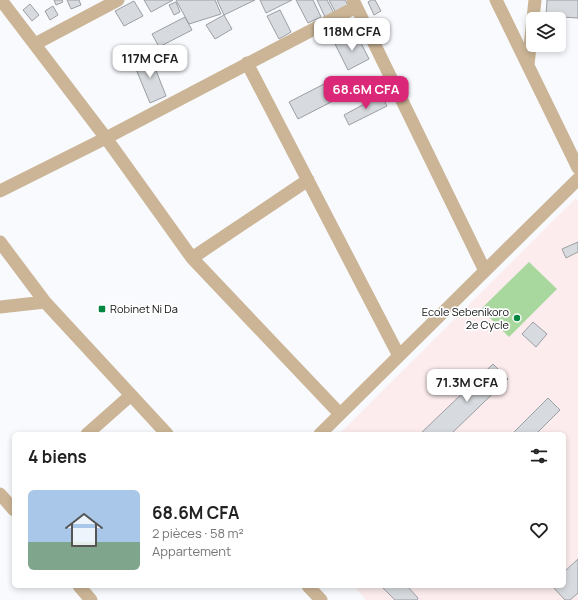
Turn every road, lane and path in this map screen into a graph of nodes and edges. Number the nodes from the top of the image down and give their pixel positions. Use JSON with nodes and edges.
{"nodes":[{"id":1,"x":1,"y":0,"type":"edge"},
{"id":2,"x":118,"y":0,"type":"edge"},
{"id":3,"x":496,"y":0,"type":"edge"},
{"id":4,"x":534,"y":0,"type":"edge"},
{"id":5,"x":355,"y":3,"type":"edge"},
{"id":6,"x":35,"y":44,"type":"junction"},
{"id":7,"x":247,"y":63,"type":"junction"},
{"id":8,"x":528,"y":65,"type":"junction"},
{"id":9,"x":106,"y":138,"type":"junction"},
{"id":10,"x":578,"y":168,"type":"edge"},
{"id":11,"x":578,"y":179,"type":"edge"},
{"id":12,"x":308,"y":180,"type":"junction"},
{"id":13,"x":0,"y":191,"type":"edge"},
{"id":14,"x":0,"y":242,"type":"edge"},
{"id":15,"x":192,"y":258,"type":"junction"},
{"id":16,"x":484,"y":271,"type":"junction"},
{"id":17,"x":45,"y":302,"type":"junction"},
{"id":18,"x":0,"y":307,"type":"edge"},
{"id":19,"x":399,"y":356,"type":"junction"},
{"id":20,"x":131,"y":395,"type":"junction"},
{"id":21,"x":340,"y":414,"type":"junction"},
{"id":22,"x":89,"y":432,"type":"edge"},
{"id":23,"x":165,"y":432,"type":"edge"},
{"id":24,"x":322,"y":432,"type":"edge"},
{"id":25,"x":81,"y":588,"type":"edge"},
{"id":26,"x":310,"y":588,"type":"edge"},
{"id":27,"x":91,"y":600,"type":"edge"},
{"id":28,"x":321,"y":600,"type":"edge"}],
"edges":[{"from":1,"to":6,"type":"street"},
{"from":2,"to":6,"type":"street"},
{"from":3,"to":8,"type":"street"},
{"from":4,"to":8,"type":"street"},
{"from":5,"to":7,"type":"street"},
{"from":5,"to":16,"type":"street"},
{"from":6,"to":9,"type":"street"},
{"from":7,"to":9,"type":"street"},
{"from":7,"to":12,"type":"street"},
{"from":8,"to":10,"type":"street"},
{"from":9,"to":13,"type":"street"},
{"from":9,"to":15,"type":"street"},
{"from":11,"to":16,"type":"street"},
{"from":12,"to":15,"type":"street"},
{"from":12,"to":19,"type":"street"},
{"from":14,"to":17,"type":"street"},
{"from":15,"to":21,"type":"street"},
{"from":16,"to":19,"type":"street"},
{"from":17,"to":18,"type":"street"},
{"from":17,"to":20,"type":"street"},
{"from":19,"to":21,"type":"street"},
{"from":20,"to":22,"type":"street"},
{"from":20,"to":23,"type":"street"},
{"from":21,"to":24,"type":"street"},
{"from":25,"to":27,"type":"street"},
{"from":26,"to":28,"type":"street"}]}
